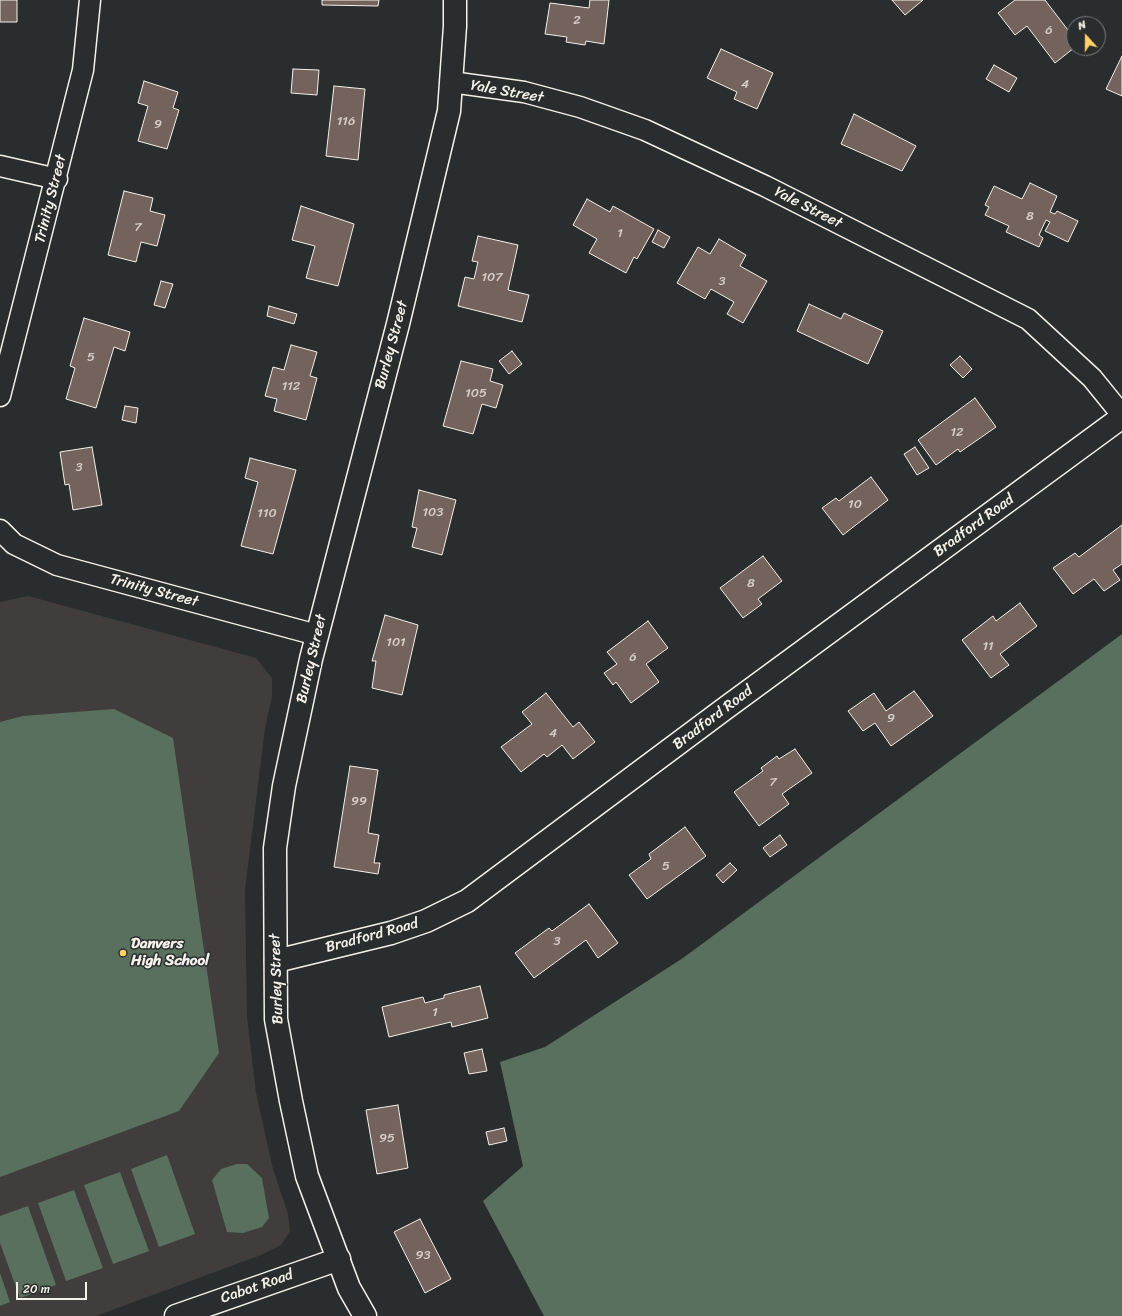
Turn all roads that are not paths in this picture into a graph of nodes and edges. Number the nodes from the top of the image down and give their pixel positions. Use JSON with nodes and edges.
{"nodes":[{"id":1,"x":90,"y":0,"type":"edge"},
{"id":2,"x":455,"y":0,"type":"edge"},
{"id":3,"x":451,"y":82,"type":"junction"},
{"id":4,"x":0,"y":166,"type":"edge"},
{"id":5,"x":56,"y":179,"type":"junction"},
{"id":6,"x":0,"y":396,"type":"edge"},
{"id":7,"x":1122,"y":416,"type":"edge"},
{"id":8,"x":0,"y":530,"type":"edge"},
{"id":9,"x":317,"y":634,"type":"junction"},
{"id":10,"x":276,"y":960,"type":"junction"},
{"id":11,"x":339,"y":1259,"type":"junction"},
{"id":12,"x":176,"y":1316,"type":"edge"},
{"id":13,"x":365,"y":1316,"type":"edge"}],
"edges":[{"from":1,"to":5,"type":"street","name":"Trinity Street"},
{"from":2,"to":3,"type":"main road","name":"Burley Street"},
{"from":3,"to":7,"type":"street","name":"Yale Street"},
{"from":3,"to":9,"type":"main road","name":"Burley Street"},
{"from":4,"to":5,"type":"street"},
{"from":5,"to":6,"type":"street","name":"Trinity Street"},
{"from":7,"to":10,"type":"main road","name":"Bradford Road"},
{"from":8,"to":9,"type":"street","name":"Trinity Street"},
{"from":9,"to":10,"type":"main road","name":"Burley Street"},
{"from":10,"to":11,"type":"main road","name":"Burley Street"},
{"from":11,"to":12,"type":"main road","name":"Cabot Road"},
{"from":11,"to":13,"type":"main road","name":"Burley Street"}]}
